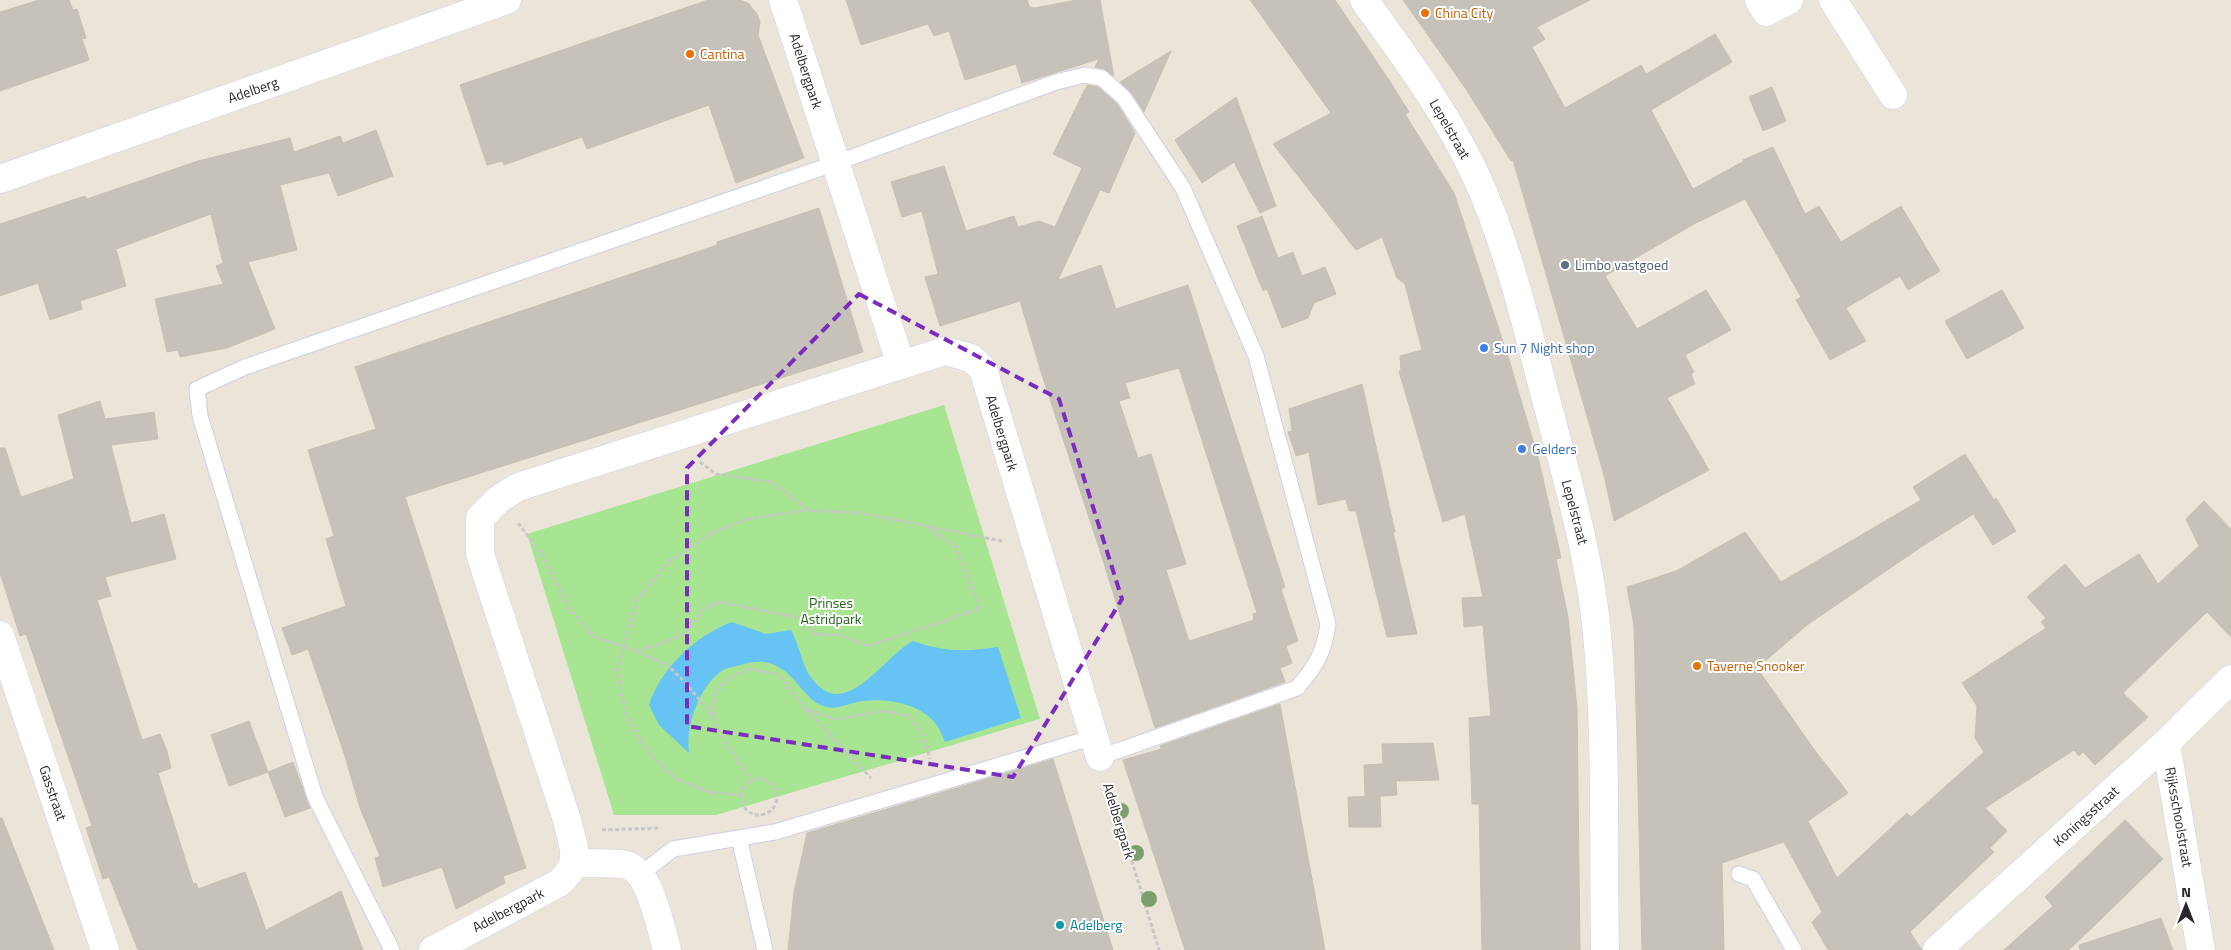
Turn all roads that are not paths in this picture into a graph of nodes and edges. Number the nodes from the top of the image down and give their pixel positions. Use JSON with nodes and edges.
{"nodes":[{"id":1,"x":507,"y":0,"type":"edge"},
{"id":2,"x":783,"y":0,"type":"edge"},
{"id":3,"x":1364,"y":0,"type":"edge"},
{"id":4,"x":1759,"y":0,"type":"edge"},
{"id":5,"x":1789,"y":0,"type":"edge"},
{"id":6,"x":1834,"y":0,"type":"edge"},
{"id":7,"x":1894,"y":95,"type":"dead end"},
{"id":8,"x":836,"y":163,"type":"junction"},
{"id":9,"x":0,"y":179,"type":"edge"},
{"id":10,"x":902,"y":365,"type":"junction"},
{"id":11,"x":0,"y":635,"type":"edge"},
{"id":12,"x":2231,"y":679,"type":"edge"},
{"id":13,"x":2166,"y":743,"type":"junction"},
{"id":14,"x":1097,"y":747,"type":"junction"},
{"id":15,"x":739,"y":838,"type":"junction"},
{"id":16,"x":575,"y":863,"type":"junction"},
{"id":17,"x":640,"y":874,"type":"junction"},
{"id":18,"x":1739,"y":874,"type":"dead end"},
{"id":19,"x":105,"y":950,"type":"edge"},
{"id":20,"x":392,"y":950,"type":"edge"},
{"id":21,"x":433,"y":950,"type":"edge"},
{"id":22,"x":667,"y":950,"type":"edge"},
{"id":23,"x":765,"y":950,"type":"edge"},
{"id":24,"x":1605,"y":950,"type":"edge"},
{"id":25,"x":1794,"y":950,"type":"edge"},
{"id":26,"x":1937,"y":950,"type":"edge"},
{"id":27,"x":2201,"y":950,"type":"edge"}],
"edges":[{"from":1,"to":9,"type":"street","name":"Adelberg"},
{"from":2,"to":8,"type":"street","name":"Adelbergpark"},
{"from":3,"to":24,"type":"street","name":"Lepelstraat"},
{"from":4,"to":5,"type":"street"},
{"from":6,"to":7,"type":"street"},
{"from":8,"to":10,"type":"street","name":"Adelbergpark"},
{"from":8,"to":14,"type":"lane"},
{"from":8,"to":20,"type":"lane"},
{"from":10,"to":14,"type":"street","name":"Adelbergpark"},
{"from":10,"to":16,"type":"street"},
{"from":11,"to":19,"type":"street","name":"Gasstraat"},
{"from":12,"to":13,"type":"street","name":"Koningsstraat"},
{"from":13,"to":26,"type":"street","name":"Koningsstraat"},
{"from":13,"to":27,"type":"street","name":"Rijksschoolstraat"},
{"from":14,"to":15,"type":"lane"},
{"from":15,"to":17,"type":"lane"},
{"from":15,"to":23,"type":"lane"},
{"from":16,"to":17,"type":"street"},
{"from":16,"to":21,"type":"street","name":"Adelbergpark"},
{"from":17,"to":22,"type":"street"},
{"from":18,"to":25,"type":"lane"}]}
